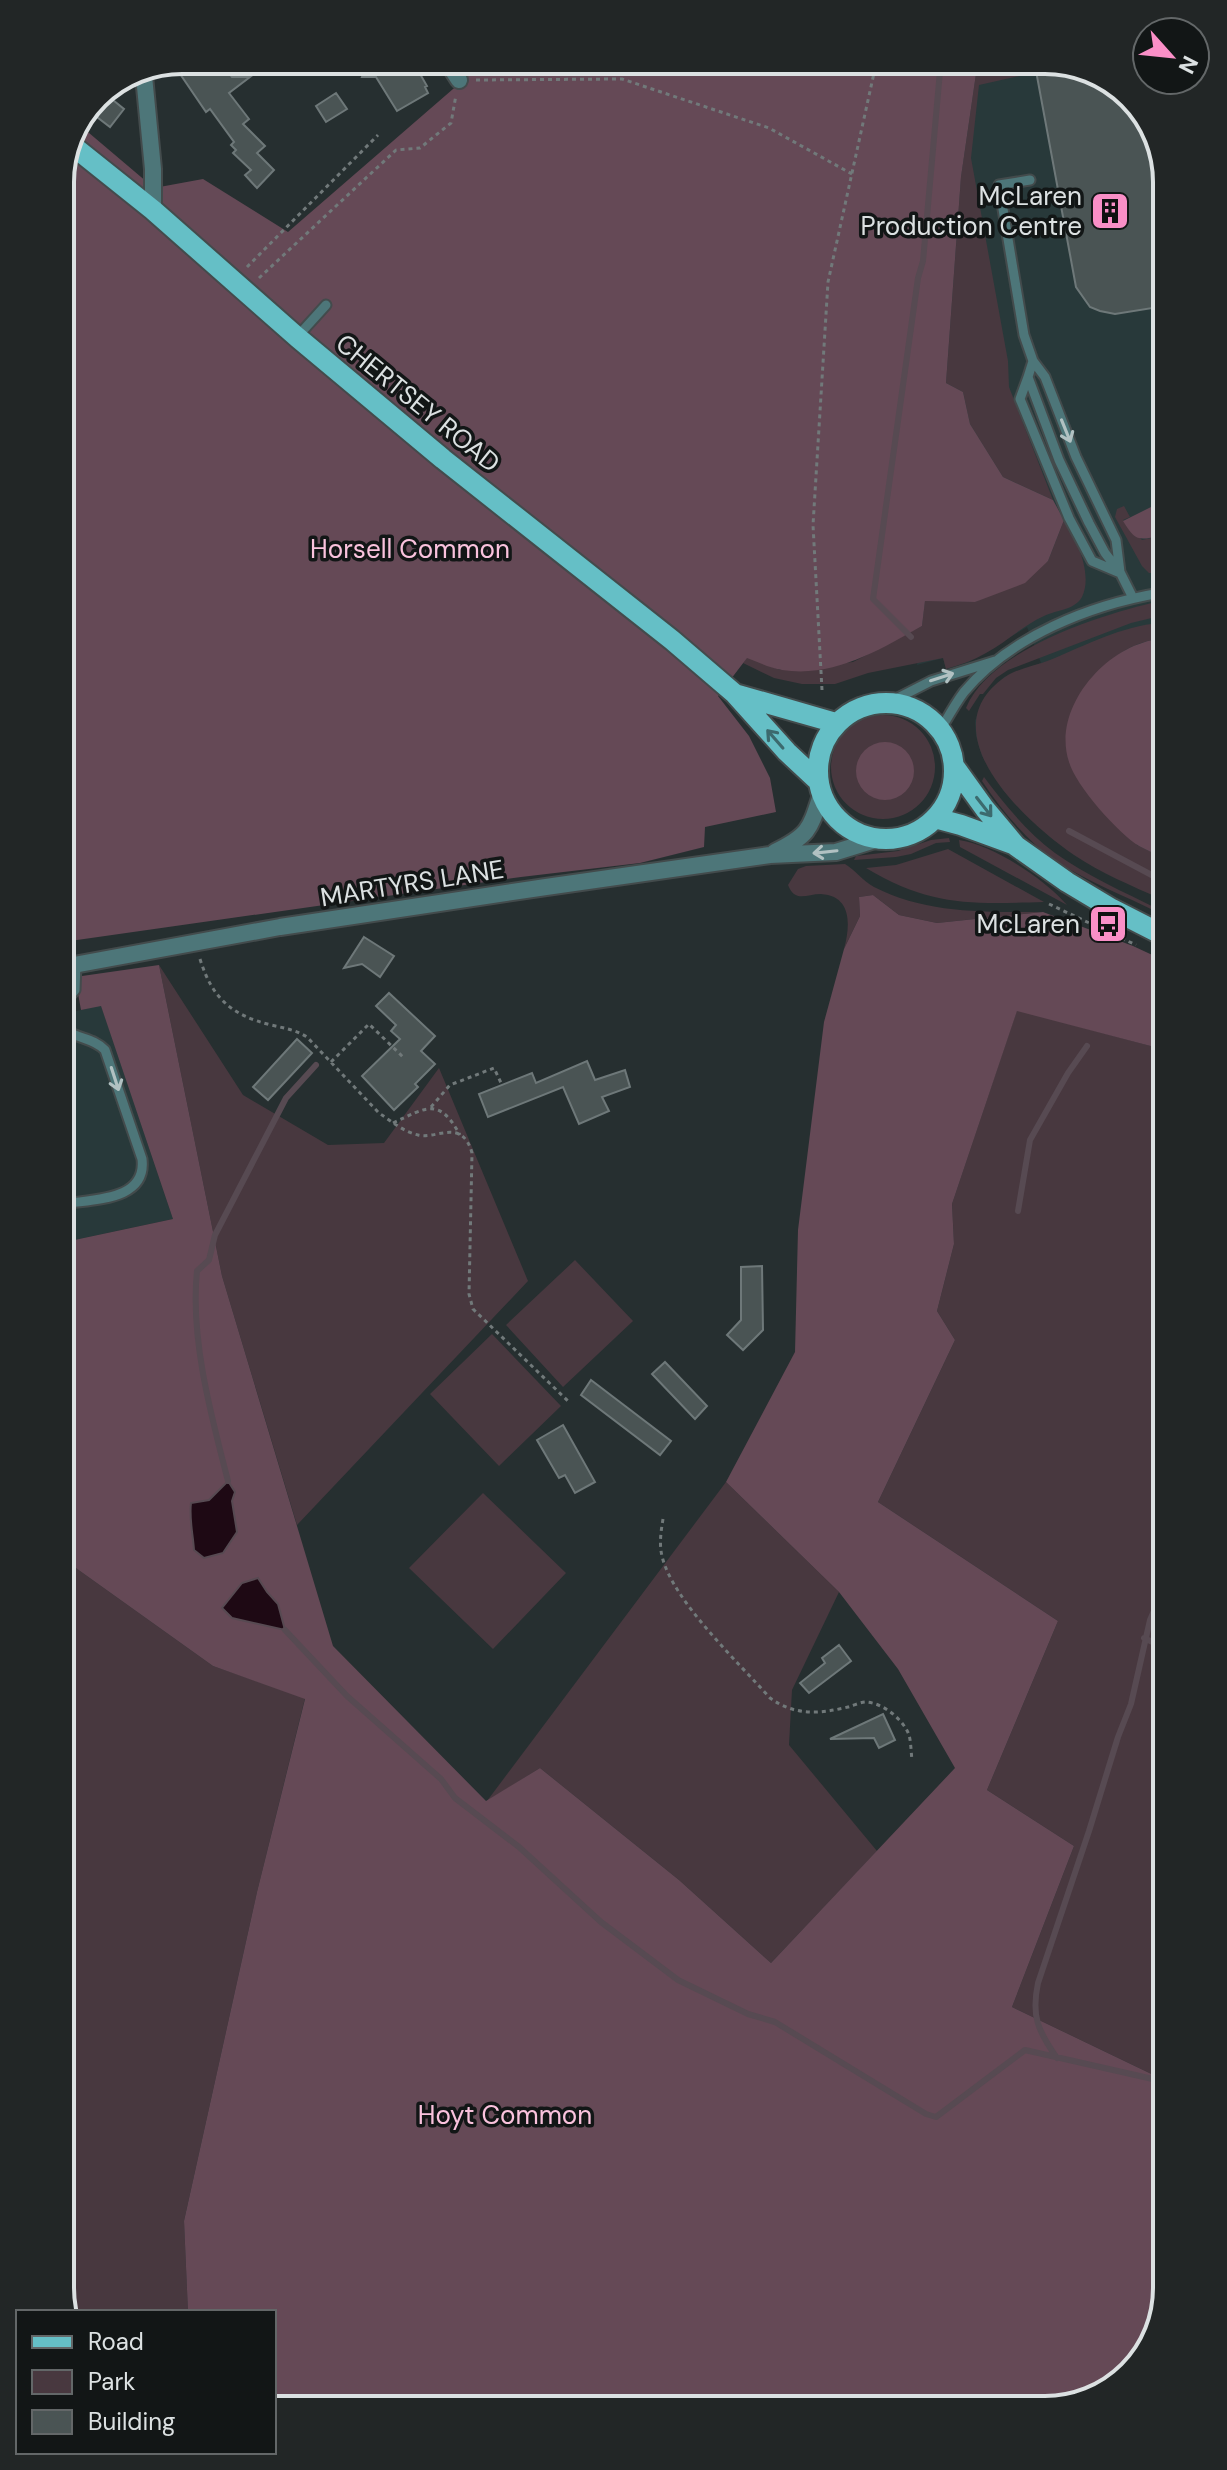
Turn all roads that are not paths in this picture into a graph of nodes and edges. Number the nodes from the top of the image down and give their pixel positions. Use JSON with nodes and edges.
{"nodes":[{"id":1,"x":455,"y":74,"type":"edge"},
{"id":2,"x":459,"y":80,"type":"road end"},
{"id":3,"x":144,"y":81,"type":"edge"},
{"id":4,"x":79,"y":151,"type":"edge"},
{"id":5,"x":1030,"y":180,"type":"dead end"},
{"id":6,"x":153,"y":210,"type":"junction"},
{"id":7,"x":326,"y":305,"type":"dead end"},
{"id":8,"x":297,"y":337,"type":"junction"},
{"id":9,"x":1033,"y":361,"type":"junction"},
{"id":10,"x":1028,"y":377,"type":"junction"},
{"id":11,"x":1055,"y":403,"type":"junction"},
{"id":12,"x":1039,"y":410,"type":"junction"},
{"id":13,"x":1120,"y":572,"type":"junction"},
{"id":14,"x":1153,"y":594,"type":"edge"},
{"id":15,"x":1133,"y":598,"type":"junction"},
{"id":16,"x":998,"y":660,"type":"junction"},
{"id":17,"x":735,"y":694,"type":"junction"},
{"id":18,"x":890,"y":702,"type":"junction"},
{"id":19,"x":836,"y":723,"type":"junction"},
{"id":20,"x":941,"y":729,"type":"junction"},
{"id":21,"x":954,"y":766,"type":"junction"},
{"id":22,"x":820,"y":787,"type":"junction"},
{"id":23,"x":935,"y":818,"type":"junction"},
{"id":24,"x":878,"y":839,"type":"junction"},
{"id":25,"x":1016,"y":846,"type":"junction"},
{"id":26,"x":770,"y":855,"type":"junction"},
{"id":27,"x":1153,"y":930,"type":"edge"},
{"id":28,"x":74,"y":965,"type":"edge"},
{"id":29,"x":74,"y":1035,"type":"edge"},
{"id":30,"x":74,"y":1202,"type":"edge"}],
"edges":[{"from":1,"to":2,"type":"street"},
{"from":3,"to":6,"type":"street"},
{"from":4,"to":6,"type":"main road","name":"CHERTSEY ROAD"},
{"from":5,"to":9,"type":"lane"},
{"from":6,"to":8,"type":"main road","name":"CHERTSEY ROAD"},
{"from":7,"to":8,"type":"lane"},
{"from":8,"to":17,"type":"main road","name":"CHERTSEY ROAD"},
{"from":9,"to":10,"type":"lane"},
{"from":9,"to":11,"type":"lane"},
{"from":10,"to":12,"type":"lane"},
{"from":10,"to":13,"type":"lane"},
{"from":11,"to":12,"type":"lane"},
{"from":11,"to":13,"type":"lane","one_way":true},
{"from":12,"to":13,"type":"lane"},
{"from":13,"to":15,"type":"lane"},
{"from":14,"to":15,"type":"lane"},
{"from":15,"to":16,"type":"lane"},
{"from":18,"to":16,"type":"lane","one_way":true},
{"from":16,"to":20,"type":"lane"},
{"from":17,"to":19,"type":"main road","name":"CHERTSEY ROAD"},
{"from":22,"to":17,"type":"main road","name":"CHERTSEY ROAD","one_way":true},
{"from":18,"to":19,"type":"main road"},
{"from":18,"to":20,"type":"main road"},
{"from":19,"to":22,"type":"main road"},
{"from":20,"to":21,"type":"main road"},
{"from":21,"to":23,"type":"main road"},
{"from":21,"to":25,"type":"main road","one_way":true},
{"from":22,"to":24,"type":"main road"},
{"from":22,"to":26,"type":"street","name":"MARTYRS LANE"},
{"from":23,"to":24,"type":"main road"},
{"from":23,"to":25,"type":"main road"},
{"from":24,"to":26,"type":"street","name":"MARTYRS LANE","one_way":true},
{"from":25,"to":27,"type":"main road"},
{"from":26,"to":28,"type":"street","name":"MARTYRS LANE"},
{"from":29,"to":30,"type":"lane","one_way":true}]}
